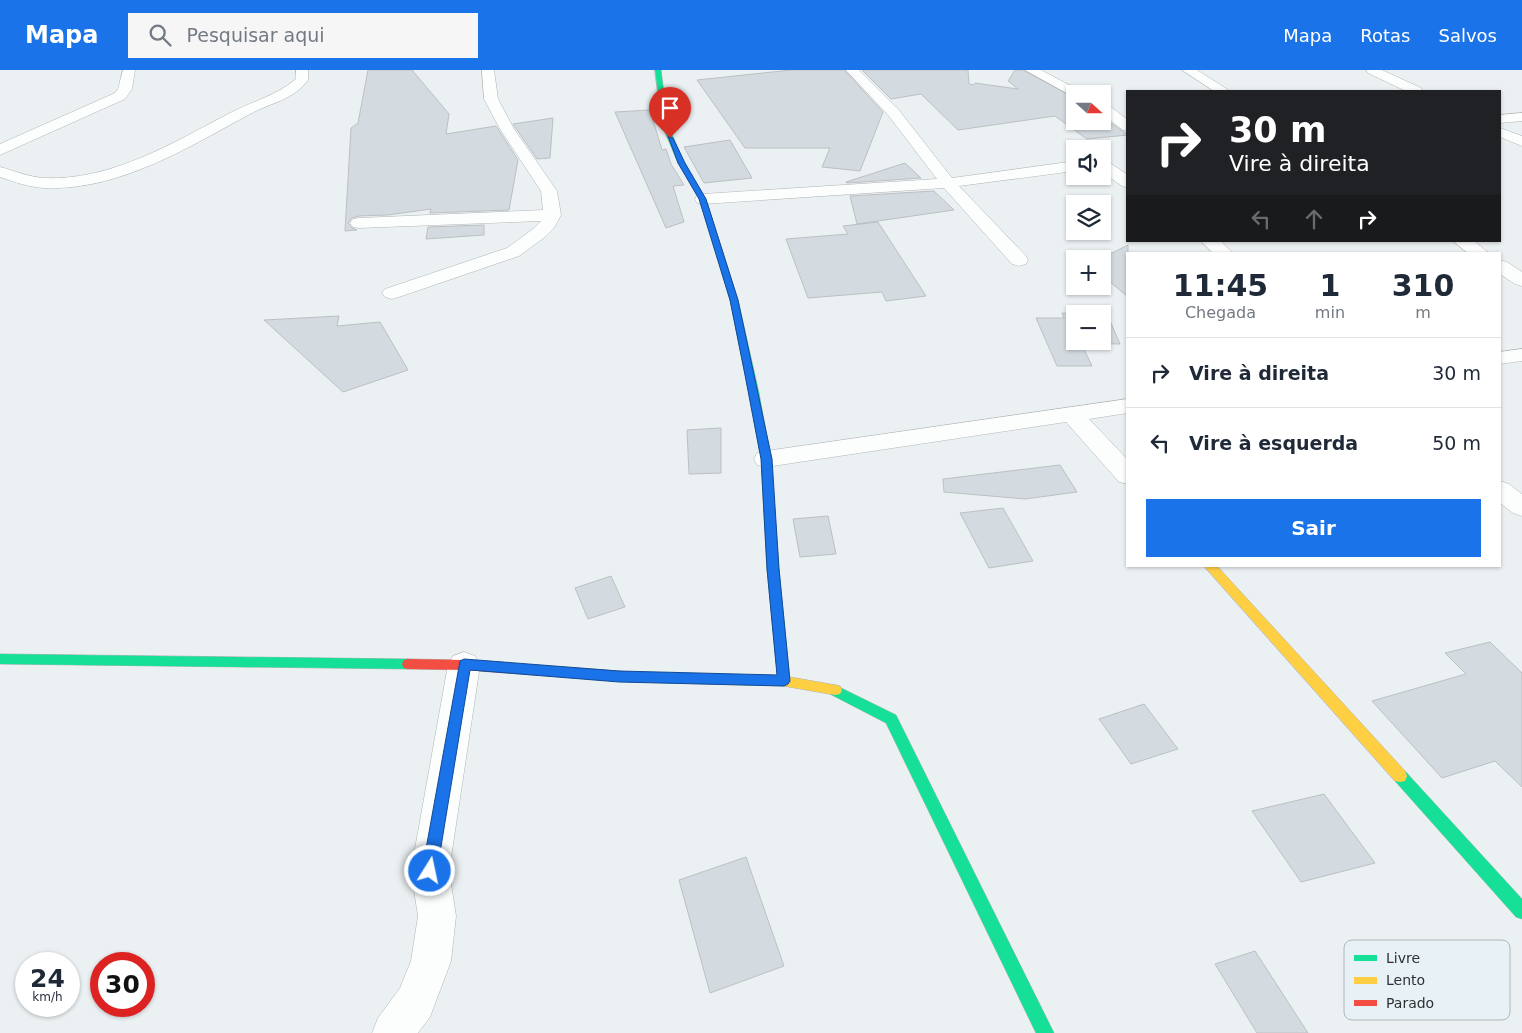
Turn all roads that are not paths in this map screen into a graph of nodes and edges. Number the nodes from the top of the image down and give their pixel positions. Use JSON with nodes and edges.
{"nodes":[{"id":1,"x":130,"y":70,"type":"edge"},
{"id":2,"x":302,"y":70,"type":"edge"},
{"id":3,"x":488,"y":70,"type":"edge"},
{"id":4,"x":658,"y":70,"type":"edge"},
{"id":5,"x":852,"y":70,"type":"edge"},
{"id":6,"x":1031,"y":70,"type":"edge"},
{"id":7,"x":1188,"y":70,"type":"edge"},
{"id":8,"x":1372,"y":70,"type":"edge"},
{"id":9,"x":1066,"y":88,"type":"edge"},
{"id":10,"x":1221,"y":90,"type":"edge"},
{"id":11,"x":1414,"y":90,"type":"edge"},
{"id":12,"x":1111,"y":114,"type":"edge"},
{"id":13,"x":1522,"y":117,"type":"edge"},
{"id":14,"x":1501,"y":119,"type":"edge"},
{"id":15,"x":1126,"y":125,"type":"edge"},
{"id":16,"x":1501,"y":132,"type":"edge"},
{"id":17,"x":1522,"y":142,"type":"edge"},
{"id":18,"x":0,"y":150,"type":"edge"},
{"id":19,"x":1119,"y":160,"type":"dead end"},
{"id":20,"x":1111,"y":161,"type":"edge"},
{"id":21,"x":1066,"y":167,"type":"edge"},
{"id":22,"x":1111,"y":170,"type":"edge"},
{"id":23,"x":0,"y":172,"type":"edge"},
{"id":24,"x":1126,"y":181,"type":"edge"},
{"id":25,"x":948,"y":183,"type":"junction"},
{"id":26,"x":703,"y":199,"type":"junction"},
{"id":27,"x":552,"y":215,"type":"junction"},
{"id":28,"x":359,"y":223,"type":"dead end"},
{"id":29,"x":1211,"y":242,"type":"edge"},
{"id":30,"x":1463,"y":242,"type":"edge"},
{"id":31,"x":1223,"y":252,"type":"edge"},
{"id":32,"x":1478,"y":252,"type":"edge"},
{"id":33,"x":1019,"y":260,"type":"dead end"},
{"id":34,"x":1501,"y":267,"type":"edge"},
{"id":35,"x":1522,"y":280,"type":"edge"},
{"id":36,"x":392,"y":293,"type":"dead end"},
{"id":37,"x":1522,"y":356,"type":"edge"},
{"id":38,"x":1501,"y":358,"type":"edge"},
{"id":39,"x":1126,"y":406,"type":"edge"},
{"id":40,"x":1071,"y":414,"type":"junction"},
{"id":41,"x":766,"y":459,"type":"junction"},
{"id":42,"x":1126,"y":474,"type":"edge"},
{"id":43,"x":1501,"y":491,"type":"edge"},
{"id":44,"x":1522,"y":507,"type":"edge"},
{"id":45,"x":1211,"y":567,"type":"edge"},
{"id":46,"x":0,"y":659,"type":"edge"},
{"id":47,"x":464,"y":665,"type":"junction"},
{"id":48,"x":784,"y":681,"type":"junction"},
{"id":49,"x":1522,"y":911,"type":"edge"},
{"id":50,"x":393,"y":1033,"type":"edge"},
{"id":51,"x":1045,"y":1033,"type":"edge"}],
"edges":[{"from":1,"to":18,"type":"street"},
{"from":2,"to":23,"type":"street"},
{"from":3,"to":27,"type":"street"},
{"from":4,"to":26,"type":"street"},
{"from":5,"to":25,"type":"street"},
{"from":6,"to":9,"type":"street"},
{"from":7,"to":10,"type":"street"},
{"from":8,"to":11,"type":"street"},
{"from":12,"to":15,"type":"street"},
{"from":13,"to":14,"type":"street"},
{"from":16,"to":17,"type":"street"},
{"from":19,"to":20,"type":"street"},
{"from":21,"to":25,"type":"street"},
{"from":22,"to":24,"type":"street"},
{"from":25,"to":26,"type":"street"},
{"from":25,"to":33,"type":"street"},
{"from":26,"to":41,"type":"street"},
{"from":27,"to":28,"type":"street"},
{"from":27,"to":36,"type":"street"},
{"from":29,"to":31,"type":"street"},
{"from":30,"to":32,"type":"street"},
{"from":34,"to":35,"type":"street"},
{"from":37,"to":38,"type":"street"},
{"from":39,"to":40,"type":"street"},
{"from":40,"to":41,"type":"street"},
{"from":40,"to":42,"type":"street"},
{"from":41,"to":48,"type":"street"},
{"from":43,"to":44,"type":"street"},
{"from":45,"to":49,"type":"street"},
{"from":46,"to":47,"type":"street"},
{"from":47,"to":48,"type":"street"},
{"from":47,"to":50,"type":"street"},
{"from":48,"to":51,"type":"street"}]}
